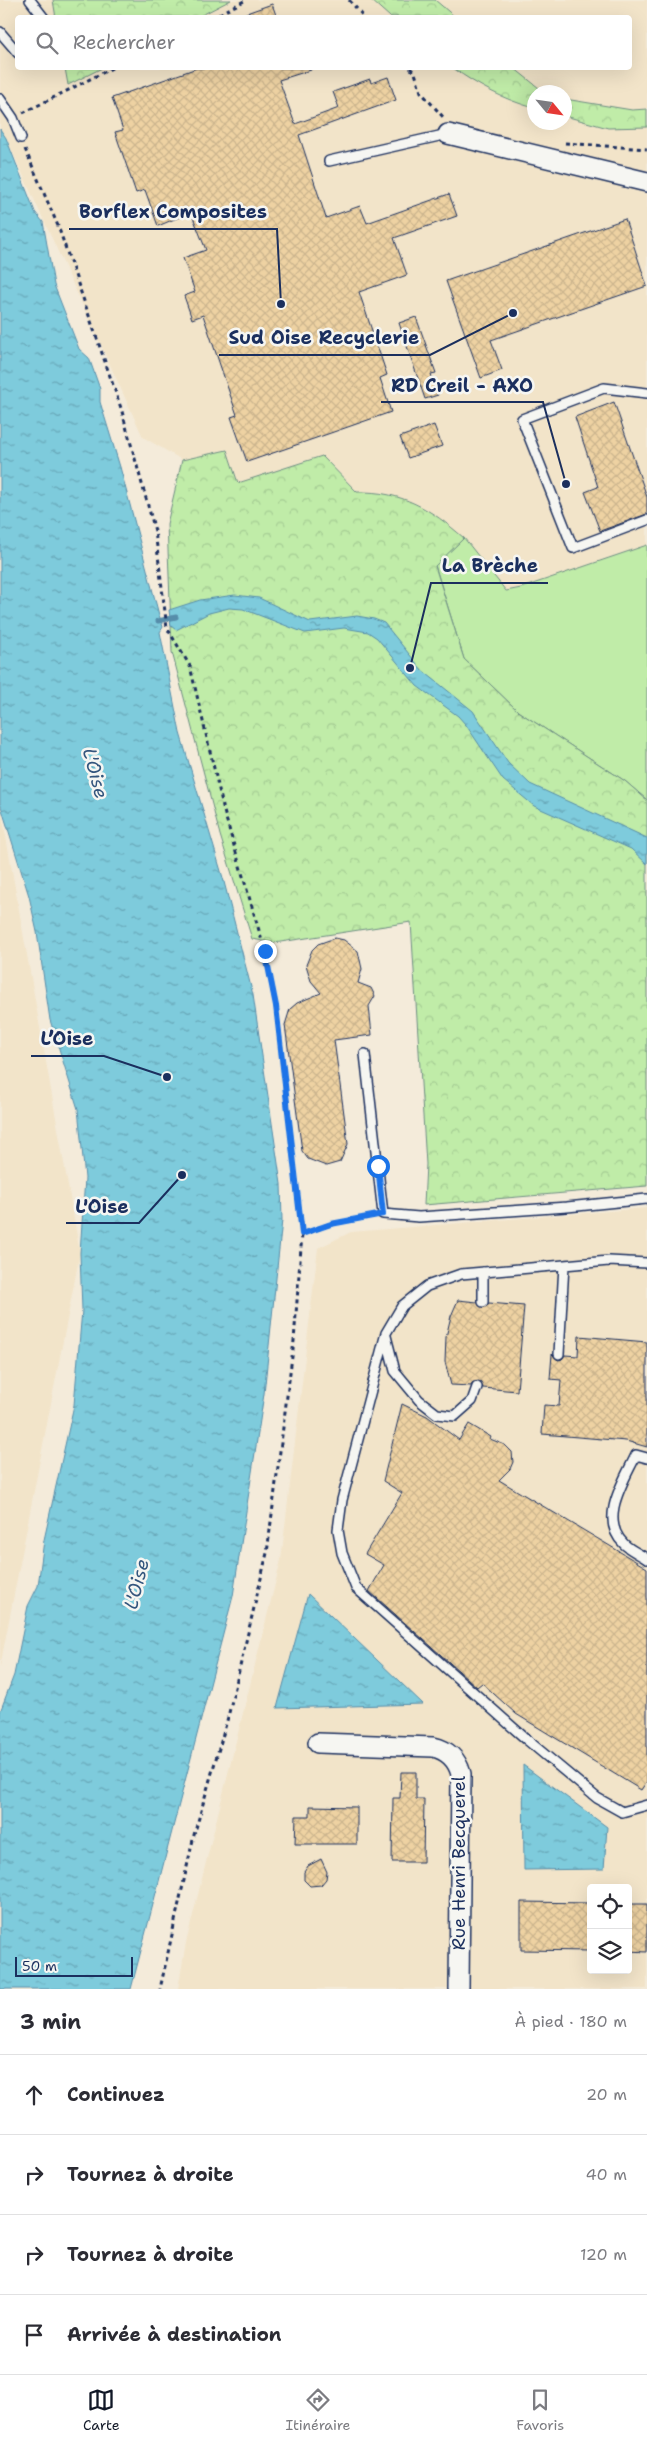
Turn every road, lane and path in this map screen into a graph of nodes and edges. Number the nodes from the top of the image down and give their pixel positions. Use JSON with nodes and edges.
{"nodes":[{"id":1,"x":30,"y":0,"type":"edge"},
{"id":2,"x":246,"y":0,"type":"edge"},
{"id":3,"x":349,"y":0,"type":"edge"},
{"id":4,"x":42,"y":15,"type":"edge"},
{"id":5,"x":218,"y":15,"type":"edge"},
{"id":6,"x":362,"y":15,"type":"edge"},
{"id":7,"x":0,"y":32,"type":"edge"},
{"id":8,"x":15,"y":50,"type":"edge"},
{"id":9,"x":108,"y":70,"type":"edge"},
{"id":10,"x":412,"y":70,"type":"edge"},
{"id":11,"x":0,"y":99,"type":"edge"},
{"id":12,"x":13,"y":118,"type":"junction"},
{"id":13,"x":450,"y":135,"type":"junction"},
{"id":14,"x":21,"y":138,"type":"joint"},
{"id":15,"x":329,"y":161,"type":"dead end"},
{"id":16,"x":647,"y":182,"type":"edge"},
{"id":17,"x":647,"y":393,"type":"edge"},
{"id":18,"x":647,"y":520,"type":"edge"},
{"id":19,"x":365,"y":1054,"type":"dead end"},
{"id":20,"x":647,"y":1199,"type":"edge"},
{"id":21,"x":383,"y":1214,"type":"junction"},
{"id":22,"x":302,"y":1234,"type":"junction"},
{"id":23,"x":647,"y":1263,"type":"edge"},
{"id":24,"x":564,"y":1265,"type":"junction"},
{"id":25,"x":484,"y":1272,"type":"junction"},
{"id":26,"x":483,"y":1302,"type":"dead end"},
{"id":27,"x":386,"y":1333,"type":"junction"},
{"id":28,"x":559,"y":1354,"type":"dead end"},
{"id":29,"x":477,"y":1387,"type":"dead end"},
{"id":30,"x":647,"y":1458,"type":"edge"},
{"id":31,"x":647,"y":1559,"type":"edge"},
{"id":32,"x":318,"y":1743,"type":"dead end"},
{"id":33,"x":647,"y":1805,"type":"edge"},
{"id":34,"x":160,"y":1989,"type":"edge"},
{"id":35,"x":459,"y":1989,"type":"edge"}],
"edges":[{"from":1,"to":4,"type":"lane"},
{"from":2,"to":5,"type":"path"},
{"from":3,"to":6,"type":"path"},
{"from":7,"to":8,"type":"lane"},
{"from":9,"to":12,"type":"path"},
{"from":10,"to":13,"type":"path"},
{"from":11,"to":12,"type":"lane"},
{"from":12,"to":14,"type":"lane"},
{"from":13,"to":15,"type":"lane"},
{"from":13,"to":16,"type":"street"},
{"from":14,"to":22,"type":"path"},
{"from":17,"to":18,"type":"lane"},
{"from":19,"to":21,"type":"lane"},
{"from":20,"to":21,"type":"lane"},
{"from":21,"to":22,"type":"path"},
{"from":22,"to":34,"type":"path"},
{"from":23,"to":24,"type":"lane"},
{"from":24,"to":25,"type":"lane"},
{"from":24,"to":28,"type":"lane"},
{"from":25,"to":26,"type":"lane"},
{"from":25,"to":27,"type":"lane"},
{"from":27,"to":29,"type":"lane"},
{"from":27,"to":33,"type":"lane"},
{"from":30,"to":31,"type":"lane"},
{"from":32,"to":35,"type":"street","name":"Rue Henri Becquerel"}]}
